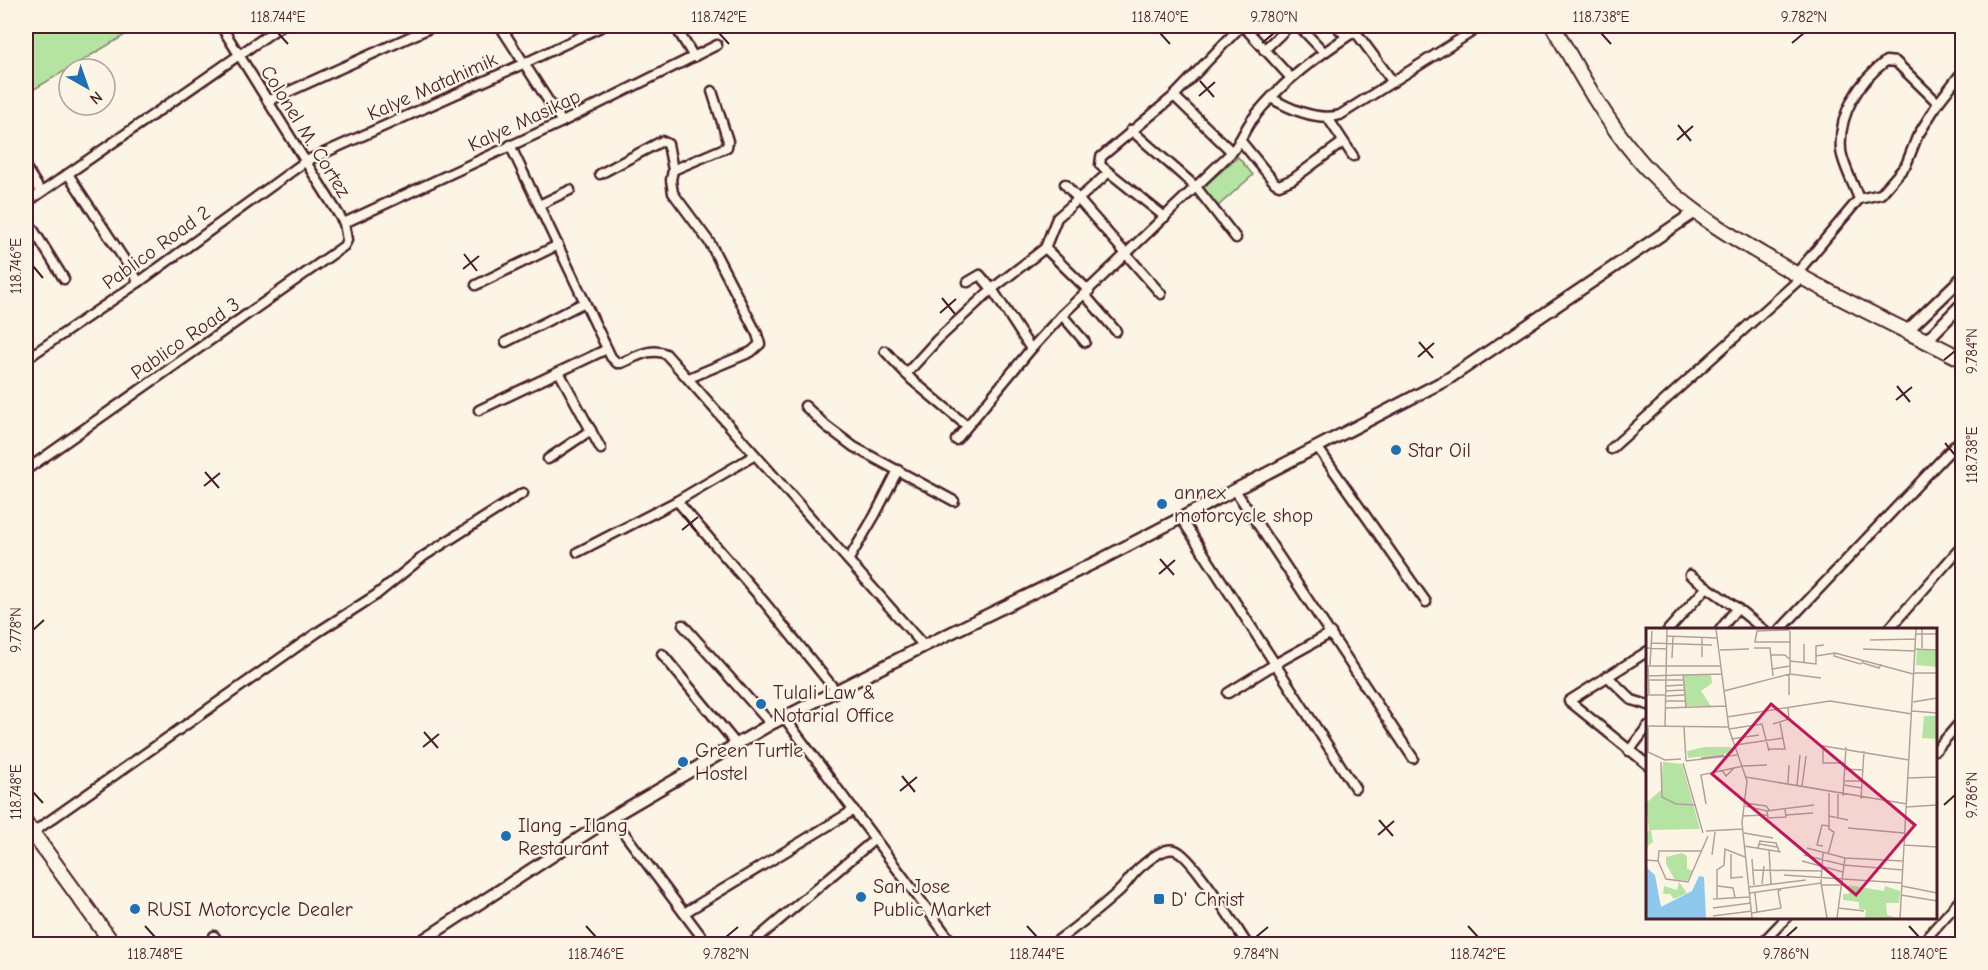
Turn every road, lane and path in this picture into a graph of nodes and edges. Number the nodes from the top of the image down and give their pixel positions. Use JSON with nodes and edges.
{"nodes":[{"id":1,"x":221,"y":26,"type":"edge"},
{"id":2,"x":281,"y":26,"type":"edge"},
{"id":3,"x":434,"y":26,"type":"edge"},
{"id":4,"x":500,"y":26,"type":"edge"},
{"id":5,"x":603,"y":26,"type":"edge"},
{"id":6,"x":675,"y":26,"type":"edge"},
{"id":7,"x":1289,"y":26,"type":"edge"},
{"id":8,"x":1299,"y":26,"type":"edge"},
{"id":9,"x":1336,"y":26,"type":"edge"},
{"id":10,"x":1363,"y":26,"type":"edge"},
{"id":11,"x":1481,"y":26,"type":"edge"},
{"id":12,"x":1553,"y":26,"type":"edge"},
{"id":13,"x":1355,"y":31,"type":"junction"},
{"id":14,"x":1346,"y":36,"type":"junction"},
{"id":15,"x":717,"y":45,"type":"dead end"},
{"id":16,"x":1264,"y":50,"type":"junction"},
{"id":17,"x":1323,"y":51,"type":"junction"},
{"id":18,"x":239,"y":55,"type":"junction"},
{"id":19,"x":694,"y":57,"type":"junction"},
{"id":20,"x":525,"y":63,"type":"junction"},
{"id":21,"x":1962,"y":76,"type":"edge"},
{"id":22,"x":1291,"y":78,"type":"junction"},
{"id":23,"x":1394,"y":82,"type":"junction"},
{"id":24,"x":712,"y":91,"type":"dead end"},
{"id":25,"x":1174,"y":96,"type":"junction"},
{"id":26,"x":1271,"y":98,"type":"junction"},
{"id":27,"x":268,"y":101,"type":"junction"},
{"id":28,"x":1938,"y":104,"type":"junction"},
{"id":29,"x":1328,"y":118,"type":"junction"},
{"id":30,"x":562,"y":122,"type":"junction"},
{"id":31,"x":1131,"y":130,"type":"junction"},
{"id":32,"x":1240,"y":140,"type":"junction"},
{"id":33,"x":1343,"y":142,"type":"junction"},
{"id":34,"x":510,"y":145,"type":"junction"},
{"id":35,"x":1233,"y":152,"type":"junction"},
{"id":36,"x":1353,"y":156,"type":"dead end"},
{"id":37,"x":306,"y":161,"type":"junction"},
{"id":38,"x":26,"y":168,"type":"edge"},
{"id":39,"x":673,"y":170,"type":"junction"},
{"id":40,"x":1108,"y":173,"type":"junction"},
{"id":41,"x":68,"y":174,"type":"junction"},
{"id":42,"x":600,"y":174,"type":"dead end"},
{"id":43,"x":1065,"y":184,"type":"dead end"},
{"id":44,"x":1196,"y":188,"type":"junction"},
{"id":45,"x":570,"y":190,"type":"dead end"},
{"id":46,"x":41,"y":192,"type":"junction"},
{"id":47,"x":1859,"y":198,"type":"junction"},
{"id":48,"x":1080,"y":199,"type":"junction"},
{"id":49,"x":26,"y":202,"type":"edge"},
{"id":50,"x":539,"y":205,"type":"junction"},
{"id":51,"x":1695,"y":212,"type":"junction"},
{"id":52,"x":1165,"y":217,"type":"junction"},
{"id":53,"x":26,"y":218,"type":"edge"},
{"id":54,"x":344,"y":224,"type":"junction"},
{"id":55,"x":1236,"y":238,"type":"dead end"},
{"id":56,"x":558,"y":245,"type":"junction"},
{"id":57,"x":1045,"y":248,"type":"junction"},
{"id":58,"x":1125,"y":254,"type":"junction"},
{"id":59,"x":1799,"y":276,"type":"junction"},
{"id":60,"x":1962,"y":278,"type":"edge"},
{"id":61,"x":64,"y":279,"type":"dead end"},
{"id":62,"x":139,"y":282,"type":"junction"},
{"id":63,"x":968,"y":282,"type":"dead end"},
{"id":64,"x":476,"y":285,"type":"dead end"},
{"id":65,"x":992,"y":289,"type":"junction"},
{"id":66,"x":1087,"y":292,"type":"junction"},
{"id":67,"x":1161,"y":294,"type":"dead end"},
{"id":68,"x":585,"y":302,"type":"junction"},
{"id":69,"x":1962,"y":304,"type":"edge"},
{"id":70,"x":1062,"y":315,"type":"junction"},
{"id":71,"x":1116,"y":331,"type":"dead end"},
{"id":72,"x":1907,"y":331,"type":"junction"},
{"id":73,"x":1926,"y":341,"type":"junction"},
{"id":74,"x":506,"y":342,"type":"dead end"},
{"id":75,"x":1085,"y":342,"type":"dead end"},
{"id":76,"x":607,"y":349,"type":"junction"},
{"id":77,"x":1031,"y":349,"type":"junction"},
{"id":78,"x":885,"y":351,"type":"dead end"},
{"id":79,"x":1962,"y":358,"type":"edge"},
{"id":80,"x":26,"y":359,"type":"edge"},
{"id":81,"x":559,"y":372,"type":"junction"},
{"id":82,"x":906,"y":374,"type":"junction"},
{"id":83,"x":689,"y":378,"type":"junction"},
{"id":84,"x":805,"y":406,"type":"dead end"},
{"id":85,"x":479,"y":410,"type":"dead end"},
{"id":86,"x":967,"y":426,"type":"junction"},
{"id":87,"x":591,"y":430,"type":"junction"},
{"id":88,"x":1962,"y":438,"type":"edge"},
{"id":89,"x":956,"y":440,"type":"dead end"},
{"id":90,"x":1318,"y":448,"type":"junction"},
{"id":91,"x":601,"y":449,"type":"dead end"},
{"id":92,"x":1611,"y":449,"type":"dead end"},
{"id":93,"x":755,"y":455,"type":"junction"},
{"id":94,"x":548,"y":459,"type":"dead end"},
{"id":95,"x":26,"y":470,"type":"edge"},
{"id":96,"x":898,"y":470,"type":"junction"},
{"id":97,"x":1235,"y":490,"type":"junction"},
{"id":98,"x":523,"y":493,"type":"dead end"},
{"id":99,"x":677,"y":501,"type":"junction"},
{"id":100,"x":954,"y":501,"type":"dead end"},
{"id":101,"x":1181,"y":518,"type":"junction"},
{"id":102,"x":1962,"y":546,"type":"edge"},
{"id":103,"x":578,"y":552,"type":"dead end"},
{"id":104,"x":849,"y":559,"type":"junction"},
{"id":105,"x":1690,"y":575,"type":"dead end"},
{"id":106,"x":1707,"y":587,"type":"junction"},
{"id":107,"x":1426,"y":602,"type":"dead end"},
{"id":108,"x":1737,"y":608,"type":"junction"},
{"id":109,"x":683,"y":625,"type":"dead end"},
{"id":110,"x":1670,"y":628,"type":"edge"},
{"id":111,"x":1722,"y":628,"type":"edge"},
{"id":112,"x":1762,"y":628,"type":"edge"},
{"id":113,"x":1782,"y":628,"type":"edge"},
{"id":114,"x":1890,"y":628,"type":"edge"},
{"id":115,"x":1331,"y":633,"type":"junction"},
{"id":116,"x":924,"y":646,"type":"junction"},
{"id":117,"x":1646,"y":652,"type":"edge"},
{"id":118,"x":662,"y":654,"type":"dead end"},
{"id":119,"x":1275,"y":664,"type":"junction"},
{"id":120,"x":1607,"y":676,"type":"junction"},
{"id":121,"x":836,"y":691,"type":"junction"},
{"id":122,"x":1228,"y":693,"type":"dead end"},
{"id":123,"x":1646,"y":705,"type":"edge"},
{"id":124,"x":784,"y":717,"type":"junction"},
{"id":125,"x":1962,"y":720,"type":"edge"},
{"id":126,"x":771,"y":724,"type":"junction"},
{"id":127,"x":1646,"y":727,"type":"edge"},
{"id":128,"x":737,"y":744,"type":"junction"},
{"id":129,"x":1937,"y":748,"type":"edge"},
{"id":130,"x":1629,"y":751,"type":"junction"},
{"id":131,"x":1413,"y":758,"type":"dead end"},
{"id":132,"x":1646,"y":764,"type":"edge"},
{"id":133,"x":1354,"y":788,"type":"dead end"},
{"id":134,"x":854,"y":810,"type":"junction"},
{"id":135,"x":612,"y":817,"type":"junction"},
{"id":136,"x":29,"y":828,"type":"edge"},
{"id":137,"x":875,"y":839,"type":"junction"},
{"id":138,"x":1962,"y":898,"type":"edge"},
{"id":139,"x":684,"y":913,"type":"junction"},
{"id":140,"x":1785,"y":919,"type":"edge"},
{"id":141,"x":214,"y":936,"type":"dead end"},
{"id":142,"x":951,"y":944,"type":"edge"},
{"id":143,"x":113,"y":945,"type":"edge"},
{"id":144,"x":220,"y":945,"type":"edge"},
{"id":145,"x":417,"y":945,"type":"edge"},
{"id":146,"x":707,"y":945,"type":"edge"},
{"id":147,"x":751,"y":945,"type":"edge"},
{"id":148,"x":1053,"y":945,"type":"edge"},
{"id":149,"x":1247,"y":945,"type":"edge"},
{"id":150,"x":1761,"y":945,"type":"edge"},
{"id":151,"x":1921,"y":945,"type":"edge"}],
"edges":[{"from":1,"to":18,"type":"street","name":"Colonel M. Cortez"},
{"from":2,"to":18,"type":"street"},
{"from":3,"to":27,"type":"street"},
{"from":4,"to":20,"type":"street"},
{"from":5,"to":20,"type":"street","name":"Kalye Matahimik"},
{"from":6,"to":19,"type":"street"},
{"from":7,"to":16,"type":"street"},
{"from":8,"to":17,"type":"street"},
{"from":9,"to":14,"type":"street"},
{"from":10,"to":13,"type":"street"},
{"from":11,"to":23,"type":"street"},
{"from":12,"to":51,"type":"main road"},
{"from":13,"to":14,"type":"street"},
{"from":13,"to":23,"type":"street"},
{"from":14,"to":17,"type":"street"},
{"from":15,"to":19,"type":"street","name":"Kalye Masikap"},
{"from":16,"to":22,"type":"street"},
{"from":16,"to":25,"type":"street"},
{"from":17,"to":22,"type":"street"},
{"from":18,"to":27,"type":"street","name":"Colonel M. Cortez"},
{"from":18,"to":41,"type":"street"},
{"from":19,"to":30,"type":"street","name":"Kalye Masikap"},
{"from":20,"to":30,"type":"street"},
{"from":20,"to":37,"type":"street","name":"Kalye Matahimik"},
{"from":21,"to":28,"type":"street"},
{"from":22,"to":26,"type":"street"},
{"from":23,"to":29,"type":"street"},
{"from":24,"to":39,"type":"street"},
{"from":25,"to":31,"type":"street"},
{"from":25,"to":35,"type":"street"},
{"from":26,"to":29,"type":"street"},
{"from":26,"to":32,"type":"street"},
{"from":27,"to":37,"type":"street","name":"Colonel M. Cortez"},
{"from":28,"to":47,"type":"street"},
{"from":28,"to":47,"type":"street"},
{"from":29,"to":33,"type":"street"},
{"from":30,"to":34,"type":"street","name":"Kalye Masikap"},
{"from":31,"to":40,"type":"street"},
{"from":31,"to":44,"type":"street"},
{"from":32,"to":33,"type":"street"},
{"from":32,"to":35,"type":"street"},
{"from":33,"to":36,"type":"street"},
{"from":34,"to":50,"type":"street"},
{"from":34,"to":54,"type":"street","name":"Kalye Masikap"},
{"from":35,"to":44,"type":"street"},
{"from":37,"to":54,"type":"street","name":"Colonel M. Cortez"},
{"from":37,"to":62,"type":"street","name":"Pablico Road 2"},
{"from":38,"to":46,"type":"street"},
{"from":39,"to":42,"type":"street"},
{"from":39,"to":83,"type":"street"},
{"from":40,"to":48,"type":"street"},
{"from":40,"to":52,"type":"street"},
{"from":41,"to":46,"type":"street"},
{"from":41,"to":62,"type":"street"},
{"from":43,"to":48,"type":"street"},
{"from":44,"to":52,"type":"street"},
{"from":44,"to":55,"type":"street"},
{"from":45,"to":50,"type":"street"},
{"from":46,"to":49,"type":"street"},
{"from":47,"to":59,"type":"street"},
{"from":48,"to":57,"type":"street"},
{"from":48,"to":58,"type":"street"},
{"from":50,"to":56,"type":"street"},
{"from":51,"to":59,"type":"main road"},
{"from":51,"to":90,"type":"street"},
{"from":52,"to":58,"type":"street"},
{"from":53,"to":61,"type":"street"},
{"from":54,"to":95,"type":"street","name":"Pablico Road 3"},
{"from":56,"to":64,"type":"street"},
{"from":56,"to":68,"type":"street"},
{"from":57,"to":65,"type":"street"},
{"from":57,"to":66,"type":"street"},
{"from":58,"to":66,"type":"street"},
{"from":58,"to":67,"type":"street"},
{"from":59,"to":72,"type":"main road"},
{"from":59,"to":92,"type":"street"},
{"from":60,"to":72,"type":"street"},
{"from":62,"to":80,"type":"street","name":"Pablico Road 2"},
{"from":63,"to":65,"type":"street"},
{"from":65,"to":77,"type":"street"},
{"from":65,"to":82,"type":"street"},
{"from":66,"to":70,"type":"street"},
{"from":66,"to":71,"type":"street"},
{"from":68,"to":74,"type":"street"},
{"from":68,"to":76,"type":"street"},
{"from":69,"to":73,"type":"street"},
{"from":70,"to":75,"type":"street"},
{"from":70,"to":77,"type":"street"},
{"from":72,"to":73,"type":"main road"},
{"from":73,"to":79,"type":"main road"},
{"from":76,"to":81,"type":"street"},
{"from":76,"to":83,"type":"street"},
{"from":77,"to":86,"type":"street"},
{"from":78,"to":82,"type":"street"},
{"from":81,"to":85,"type":"street"},
{"from":81,"to":87,"type":"street"},
{"from":82,"to":86,"type":"street"},
{"from":83,"to":93,"type":"street"},
{"from":84,"to":96,"type":"street"},
{"from":86,"to":89,"type":"street"},
{"from":87,"to":91,"type":"street"},
{"from":87,"to":94,"type":"street"},
{"from":88,"to":113,"type":"street"},
{"from":90,"to":97,"type":"street"},
{"from":90,"to":107,"type":"street"},
{"from":93,"to":99,"type":"street"},
{"from":93,"to":104,"type":"street"},
{"from":96,"to":100,"type":"street"},
{"from":96,"to":104,"type":"street"},
{"from":97,"to":101,"type":"street"},
{"from":97,"to":115,"type":"street"},
{"from":98,"to":136,"type":"street"},
{"from":99,"to":103,"type":"street"},
{"from":99,"to":121,"type":"street"},
{"from":101,"to":116,"type":"street"},
{"from":101,"to":119,"type":"street"},
{"from":102,"to":114,"type":"street"},
{"from":104,"to":116,"type":"street"},
{"from":105,"to":106,"type":"street"},
{"from":106,"to":108,"type":"street"},
{"from":106,"to":110,"type":"street"},
{"from":108,"to":111,"type":"street"},
{"from":108,"to":112,"type":"street"},
{"from":109,"to":126,"type":"street"},
{"from":115,"to":119,"type":"street"},
{"from":115,"to":131,"type":"street"},
{"from":116,"to":121,"type":"street"},
{"from":117,"to":120,"type":"street"},
{"from":118,"to":128,"type":"street"},
{"from":119,"to":122,"type":"street"},
{"from":119,"to":133,"type":"street"},
{"from":120,"to":123,"type":"street"},
{"from":120,"to":130,"type":"street"},
{"from":121,"to":124,"type":"street"},
{"from":124,"to":126,"type":"street"},
{"from":124,"to":134,"type":"street"},
{"from":125,"to":129,"type":"street"},
{"from":126,"to":128,"type":"street"},
{"from":127,"to":130,"type":"street"},
{"from":128,"to":135,"type":"street"},
{"from":130,"to":132,"type":"street"},
{"from":134,"to":137,"type":"street"},
{"from":134,"to":139,"type":"street"},
{"from":135,"to":139,"type":"street"},
{"from":135,"to":145,"type":"street"},
{"from":136,"to":143,"type":"main road"},
{"from":137,"to":142,"type":"street"},
{"from":137,"to":147,"type":"street"},
{"from":138,"to":151,"type":"street"},
{"from":139,"to":146,"type":"street"},
{"from":140,"to":150,"type":"street"},
{"from":141,"to":144,"type":"street"},
{"from":148,"to":149,"type":"street"}]}
